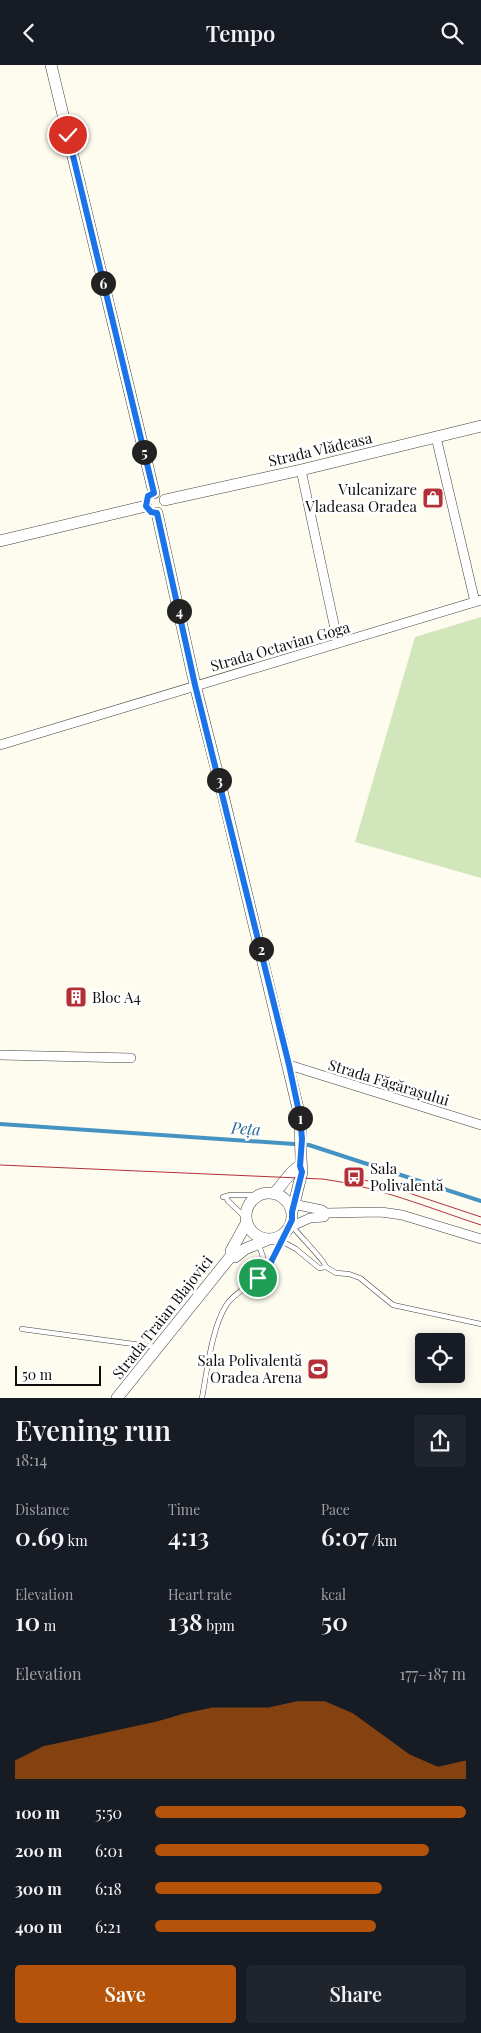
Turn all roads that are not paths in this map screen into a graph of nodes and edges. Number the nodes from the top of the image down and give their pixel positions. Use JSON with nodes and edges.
{"nodes":[{"id":1,"x":51,"y":65,"type":"edge"},
{"id":2,"x":481,"y":426,"type":"edge"},
{"id":3,"x":436,"y":437,"type":"junction"},
{"id":4,"x":301,"y":470,"type":"junction"},
{"id":5,"x":154,"y":493,"type":"junction"},
{"id":6,"x":165,"y":500,"type":"junction"},
{"id":7,"x":146,"y":506,"type":"junction"},
{"id":8,"x":157,"y":513,"type":"junction"},
{"id":9,"x":0,"y":541,"type":"edge"},
{"id":10,"x":478,"y":601,"type":"edge"},
{"id":11,"x":338,"y":643,"type":"junction"},
{"id":12,"x":195,"y":685,"type":"junction"},
{"id":13,"x":0,"y":745,"type":"edge"},
{"id":14,"x":0,"y":1055,"type":"edge"},
{"id":15,"x":131,"y":1057,"type":"dead end"},
{"id":16,"x":289,"y":1065,"type":"junction"},
{"id":17,"x":481,"y":1125,"type":"edge"},
{"id":18,"x":300,"y":1164,"type":"junction"},
{"id":19,"x":274,"y":1193,"type":"junction"},
{"id":20,"x":259,"y":1195,"type":"junction"},
{"id":21,"x":326,"y":1213,"type":"junction"},
{"id":22,"x":290,"y":1218,"type":"junction"},
{"id":23,"x":247,"y":1220,"type":"junction"},
{"id":24,"x":268,"y":1239,"type":"junction"},
{"id":25,"x":481,"y":1239,"type":"edge"},
{"id":26,"x":231,"y":1256,"type":"junction"},
{"id":27,"x":326,"y":1267,"type":"junction"},
{"id":28,"x":262,"y":1272,"type":"junction"},
{"id":29,"x":481,"y":1324,"type":"edge"},
{"id":30,"x":22,"y":1329,"type":"dead end"},
{"id":31,"x":157,"y":1347,"type":"junction"},
{"id":32,"x":117,"y":1398,"type":"edge"},
{"id":33,"x":202,"y":1398,"type":"edge"}],
"edges":[{"from":1,"to":5,"type":"street"},
{"from":2,"to":3,"type":"street","name":"Strada Vlădeasa"},
{"from":3,"to":4,"type":"street","name":"Strada Vlădeasa"},
{"from":3,"to":10,"type":"street"},
{"from":4,"to":6,"type":"street","name":"Strada Vlădeasa"},
{"from":4,"to":11,"type":"street"},
{"from":5,"to":6,"type":"street"},
{"from":5,"to":7,"type":"street"},
{"from":6,"to":8,"type":"street"},
{"from":7,"to":8,"type":"street"},
{"from":7,"to":9,"type":"street"},
{"from":8,"to":12,"type":"street"},
{"from":10,"to":11,"type":"street","name":"Strada Octavian Goga"},
{"from":11,"to":12,"type":"street","name":"Strada Octavian Goga"},
{"from":12,"to":13,"type":"street","name":"Strada Octavian Goga"},
{"from":12,"to":16,"type":"street"},
{"from":14,"to":15,"type":"street"},
{"from":16,"to":17,"type":"street","name":"Strada Făgărașului"},
{"from":16,"to":18,"type":"street"},
{"from":18,"to":19,"type":"street"},
{"from":18,"to":22,"type":"street"},
{"from":19,"to":20,"type":"street"},
{"from":19,"to":22,"type":"street"},
{"from":20,"to":23,"type":"street"},
{"from":20,"to":23,"type":"lane"},
{"from":21,"to":22,"type":"street"},
{"from":21,"to":22,"type":"street"},
{"from":21,"to":25,"type":"street"},
{"from":22,"to":24,"type":"street"},
{"from":22,"to":27,"type":"lane"},
{"from":23,"to":24,"type":"street"},
{"from":23,"to":26,"type":"street","name":"Strada Traian Blajovici"},
{"from":24,"to":26,"type":"street","name":"Strada Traian Blajovici"},
{"from":24,"to":27,"type":"lane"},
{"from":24,"to":28,"type":"lane"},
{"from":24,"to":28,"type":"lane"},
{"from":26,"to":31,"type":"street","name":"Strada Traian Blajovici"},
{"from":27,"to":29,"type":"lane"},
{"from":28,"to":33,"type":"lane"},
{"from":30,"to":31,"type":"lane"},
{"from":31,"to":32,"type":"street","name":"Strada Traian Blajovici"}]}
